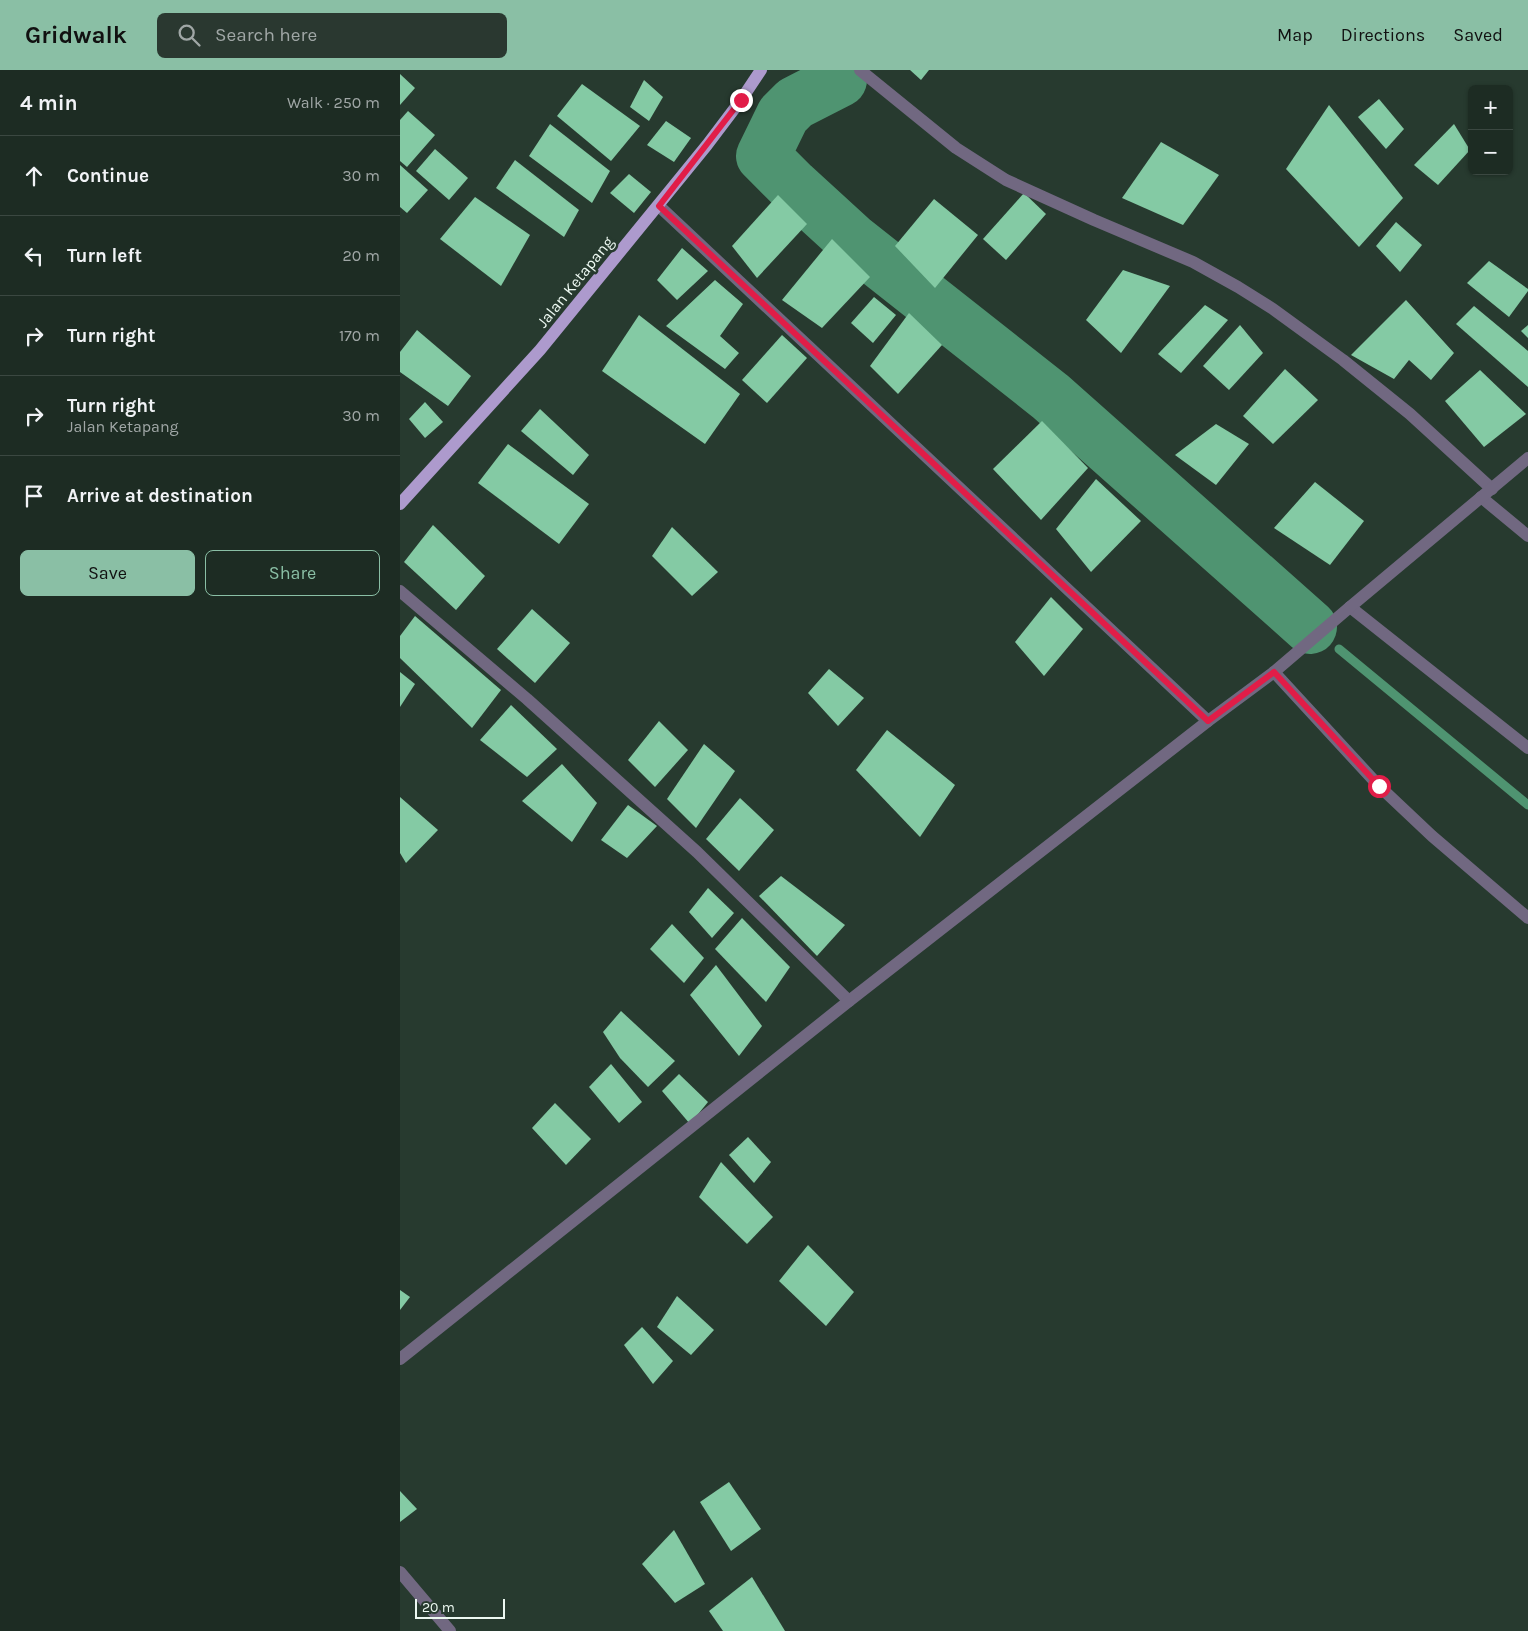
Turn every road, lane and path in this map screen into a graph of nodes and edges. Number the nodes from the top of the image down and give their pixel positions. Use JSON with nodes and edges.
{"nodes":[{"id":1,"x":760,"y":70,"type":"edge"},
{"id":2,"x":862,"y":72,"type":"edge"},
{"id":3,"x":659,"y":206,"type":"junction"},
{"id":4,"x":1528,"y":458,"type":"edge"},
{"id":5,"x":1492,"y":489,"type":"junction"},
{"id":6,"x":1481,"y":497,"type":"junction"},
{"id":7,"x":400,"y":504,"type":"edge"},
{"id":8,"x":1528,"y":536,"type":"edge"},
{"id":9,"x":400,"y":591,"type":"edge"},
{"id":10,"x":1350,"y":607,"type":"junction"},
{"id":11,"x":1274,"y":672,"type":"junction"},
{"id":12,"x":1208,"y":721,"type":"junction"},
{"id":13,"x":1528,"y":748,"type":"edge"},
{"id":14,"x":1528,"y":918,"type":"edge"},
{"id":15,"x":849,"y":1001,"type":"junction"},
{"id":16,"x":400,"y":1359,"type":"edge"},
{"id":17,"x":400,"y":1572,"type":"edge"},
{"id":18,"x":450,"y":1631,"type":"edge"}],
"edges":[{"from":1,"to":3,"type":"main road","name":"Jalan Ketapang"},
{"from":2,"to":5,"type":"street"},
{"from":3,"to":7,"type":"main road","name":"Jalan Ketapang"},
{"from":3,"to":12,"type":"street"},
{"from":4,"to":5,"type":"street"},
{"from":5,"to":6,"type":"street"},
{"from":6,"to":8,"type":"street"},
{"from":6,"to":10,"type":"street"},
{"from":9,"to":15,"type":"street"},
{"from":10,"to":11,"type":"street"},
{"from":10,"to":13,"type":"street"},
{"from":11,"to":12,"type":"street"},
{"from":11,"to":14,"type":"street"},
{"from":12,"to":15,"type":"street"},
{"from":15,"to":16,"type":"street"},
{"from":17,"to":18,"type":"street"}]}
